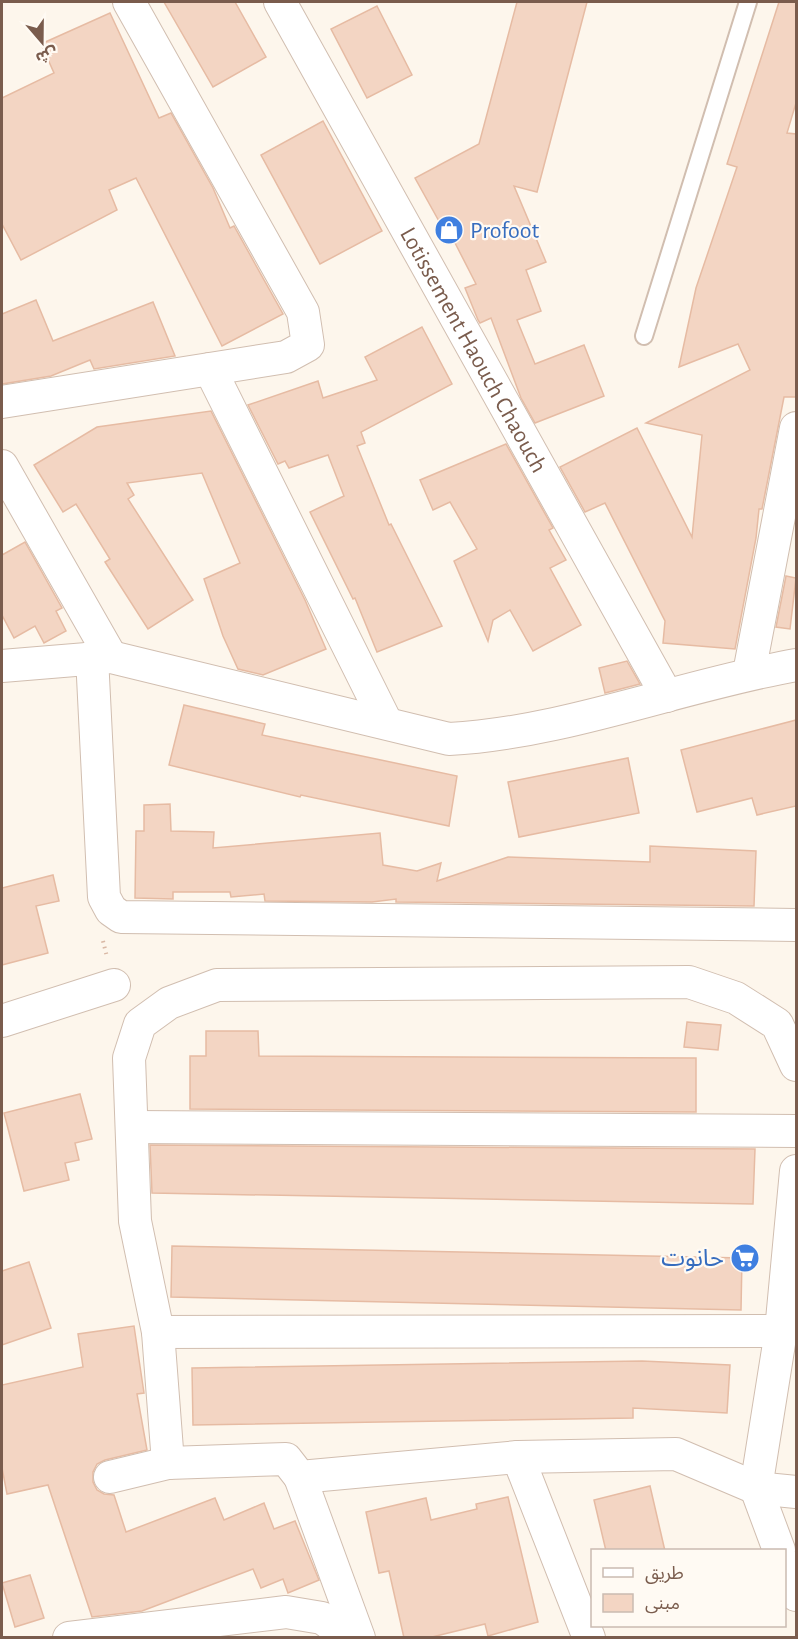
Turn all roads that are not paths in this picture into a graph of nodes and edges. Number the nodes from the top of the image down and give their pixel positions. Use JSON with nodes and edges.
{"nodes":[{"id":1,"x":129,"y":2,"type":"edge"},
{"id":2,"x":279,"y":2,"type":"edge"},
{"id":3,"x":748,"y":2,"type":"edge"},
{"id":4,"x":644,"y":336,"type":"dead end"},
{"id":5,"x":210,"y":369,"type":"junction"},
{"id":6,"x":2,"y":402,"type":"edge"},
{"id":7,"x":796,"y":428,"type":"edge"},
{"id":8,"x":2,"y":466,"type":"edge"},
{"id":9,"x":101,"y":657,"type":"junction"},
{"id":10,"x":796,"y":665,"type":"edge"},
{"id":11,"x":2,"y":666,"type":"edge"},
{"id":12,"x":749,"y":673,"type":"junction"},
{"id":13,"x":667,"y":696,"type":"junction"},
{"id":14,"x":386,"y":722,"type":"junction"},
{"id":15,"x":796,"y":925,"type":"edge"},
{"id":16,"x":114,"y":985,"type":"dead end"},
{"id":17,"x":2,"y":1021,"type":"edge"},
{"id":18,"x":796,"y":1065,"type":"edge"},
{"id":19,"x":133,"y":1128,"type":"junction"},
{"id":20,"x":796,"y":1131,"type":"edge"},
{"id":21,"x":796,"y":1171,"type":"edge"},
{"id":22,"x":793,"y":1253,"type":"edge"},
{"id":23,"x":781,"y":1331,"type":"junction"},
{"id":24,"x":158,"y":1332,"type":"junction"},
{"id":25,"x":518,"y":1458,"type":"junction"},
{"id":26,"x":168,"y":1463,"type":"junction"},
{"id":27,"x":110,"y":1477,"type":"dead end"},
{"id":28,"x":300,"y":1478,"type":"junction"},
{"id":29,"x":756,"y":1488,"type":"junction"},
{"id":30,"x":796,"y":1492,"type":"edge"},
{"id":31,"x":778,"y":1549,"type":"edge"},
{"id":32,"x":786,"y":1569,"type":"edge"},
{"id":33,"x":796,"y":1595,"type":"edge"},
{"id":34,"x":69,"y":1638,"type":"edge"},
{"id":35,"x":350,"y":1638,"type":"edge"},
{"id":36,"x":359,"y":1638,"type":"edge"},
{"id":37,"x":589,"y":1638,"type":"edge"}],
"edges":[{"from":1,"to":5,"type":"street"},
{"from":2,"to":13,"type":"street","name":"Lotissement Haouch Chaouch"},
{"from":3,"to":4,"type":"lane"},
{"from":5,"to":6,"type":"street"},
{"from":5,"to":14,"type":"street"},
{"from":7,"to":12,"type":"street"},
{"from":8,"to":9,"type":"street"},
{"from":9,"to":11,"type":"street"},
{"from":9,"to":14,"type":"street"},
{"from":9,"to":15,"type":"street"},
{"from":10,"to":12,"type":"street"},
{"from":12,"to":13,"type":"street"},
{"from":13,"to":14,"type":"street"},
{"from":16,"to":17,"type":"street"},
{"from":18,"to":19,"type":"street"},
{"from":19,"to":20,"type":"street"},
{"from":19,"to":24,"type":"street"},
{"from":21,"to":22,"type":"street"},
{"from":22,"to":23,"type":"street"},
{"from":23,"to":24,"type":"street"},
{"from":23,"to":29,"type":"street"},
{"from":24,"to":26,"type":"street"},
{"from":25,"to":28,"type":"street"},
{"from":25,"to":29,"type":"street"},
{"from":25,"to":37,"type":"street"},
{"from":26,"to":27,"type":"street"},
{"from":26,"to":28,"type":"street"},
{"from":28,"to":36,"type":"street"},
{"from":29,"to":30,"type":"street"},
{"from":29,"to":31,"type":"street"},
{"from":32,"to":33,"type":"street"},
{"from":34,"to":35,"type":"street"}]}
